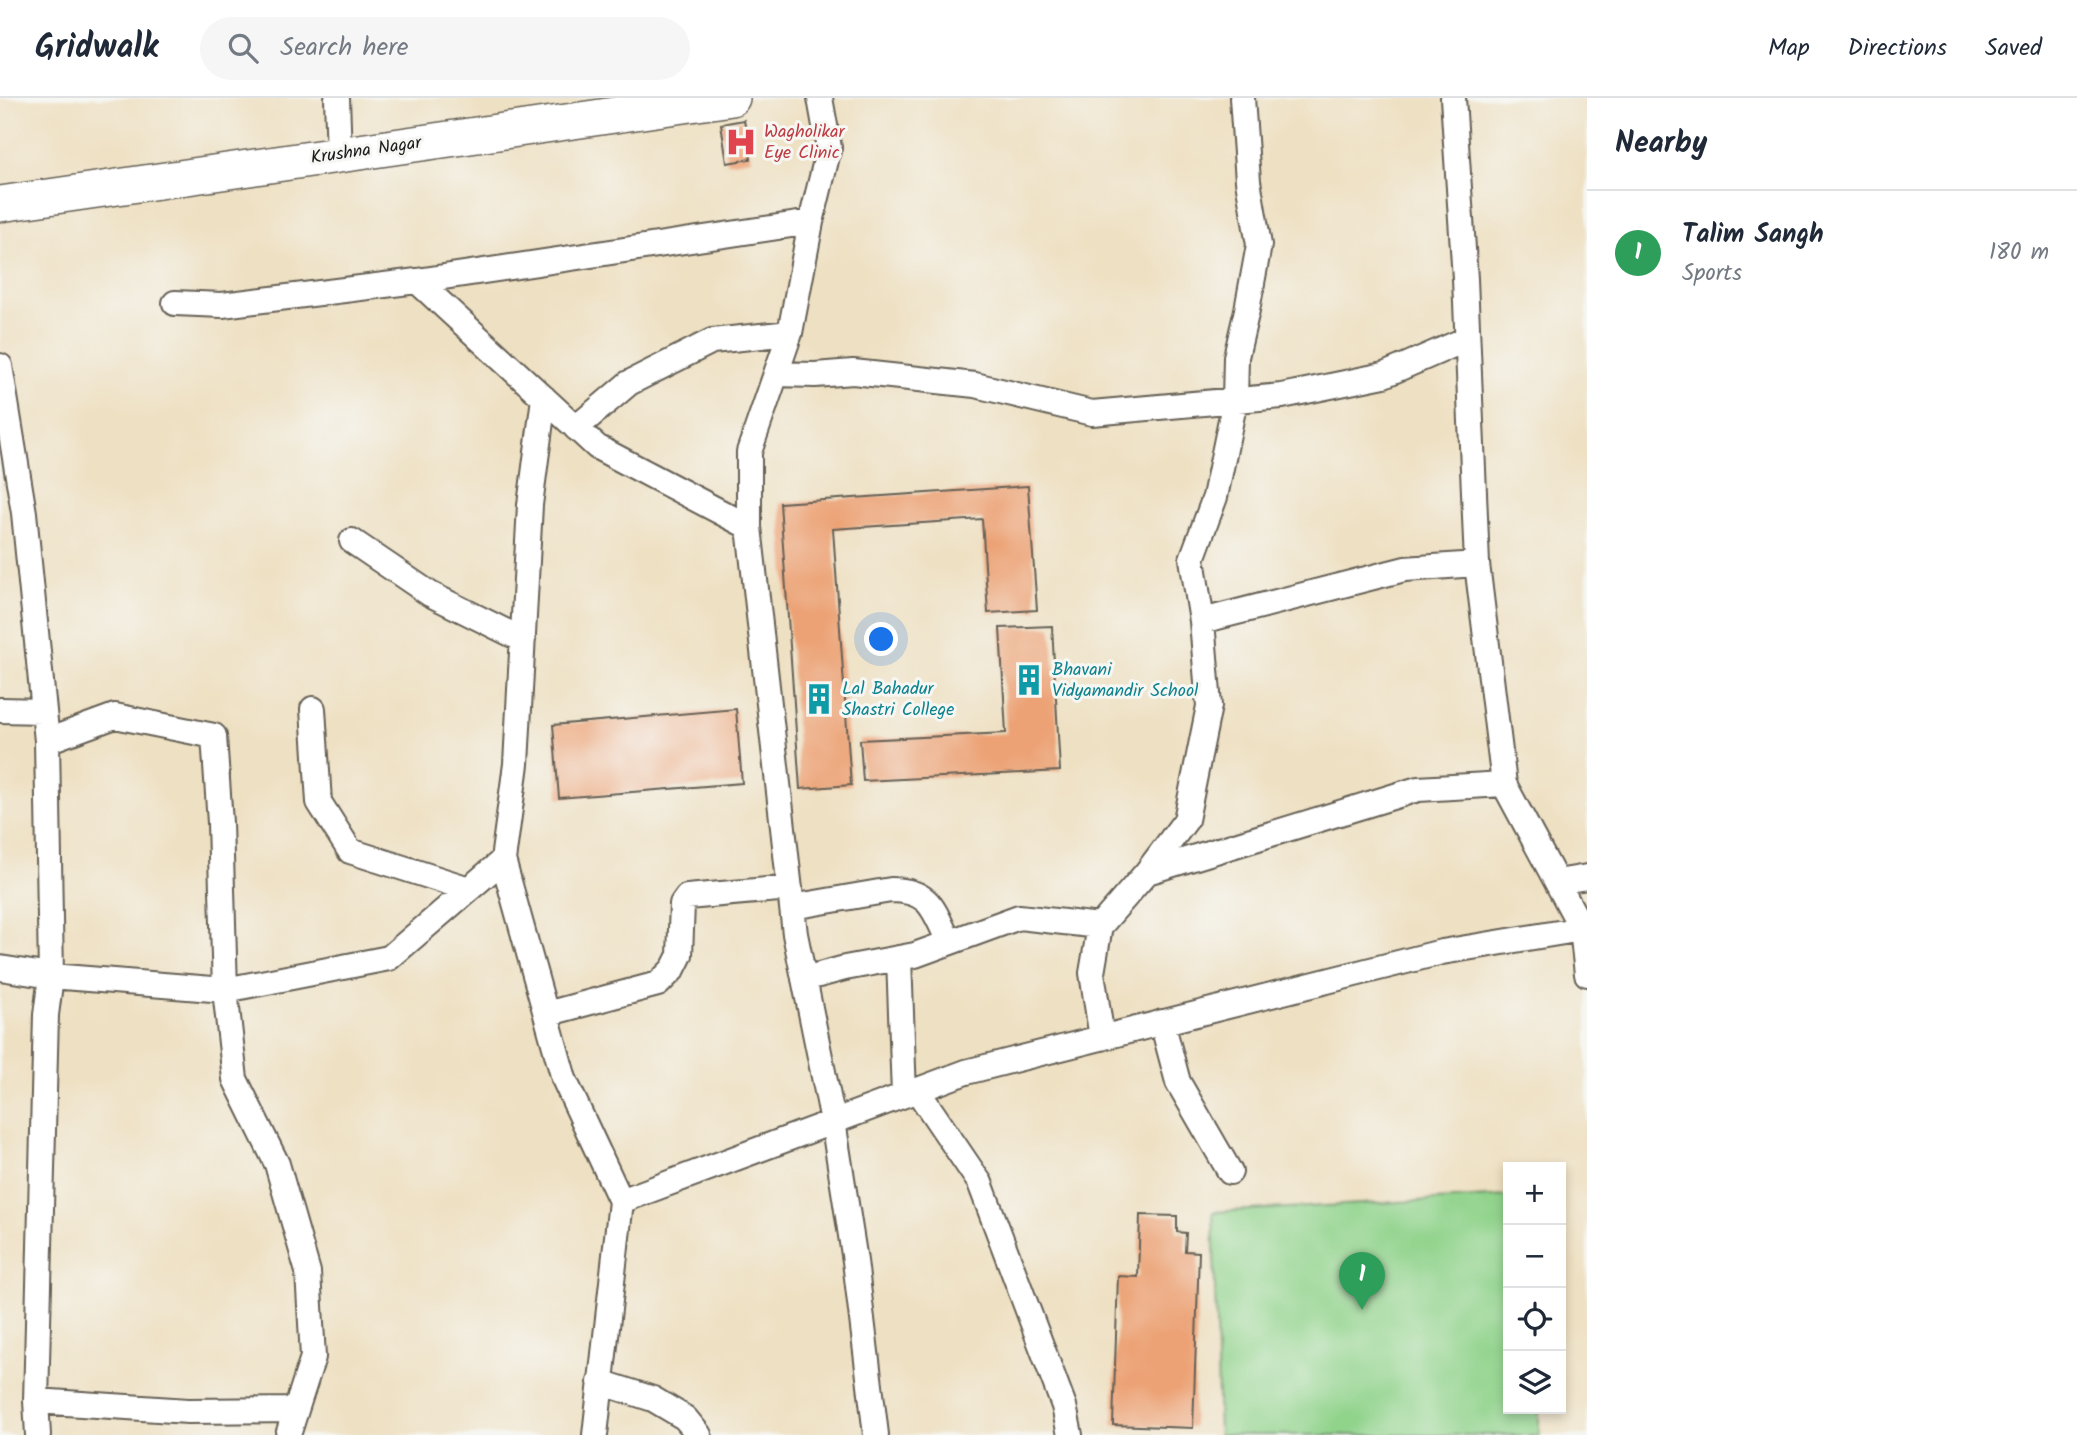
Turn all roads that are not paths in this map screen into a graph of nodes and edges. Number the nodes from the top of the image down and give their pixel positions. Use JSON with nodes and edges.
{"nodes":[{"id":1,"x":337,"y":98,"type":"edge"},
{"id":2,"x":732,"y":98,"type":"edge"},
{"id":3,"x":820,"y":98,"type":"edge"},
{"id":4,"x":1242,"y":98,"type":"edge"},
{"id":5,"x":1453,"y":98,"type":"edge"},
{"id":6,"x":339,"y":155,"type":"junction"},
{"id":7,"x":0,"y":204,"type":"edge"},
{"id":8,"x":811,"y":222,"type":"junction"},
{"id":9,"x":417,"y":281,"type":"junction"},
{"id":10,"x":175,"y":303,"type":"dead end"},
{"id":11,"x":790,"y":333,"type":"junction"},
{"id":12,"x":1467,"y":340,"type":"junction"},
{"id":13,"x":0,"y":366,"type":"edge"},
{"id":14,"x":776,"y":374,"type":"junction"},
{"id":15,"x":544,"y":398,"type":"junction"},
{"id":16,"x":1235,"y":400,"type":"junction"},
{"id":17,"x":3,"y":401,"type":"edge"},
{"id":18,"x":576,"y":428,"type":"junction"},
{"id":19,"x":749,"y":527,"type":"junction"},
{"id":20,"x":352,"y":541,"type":"dead end"},
{"id":21,"x":1477,"y":564,"type":"junction"},
{"id":22,"x":1202,"y":621,"type":"junction"},
{"id":23,"x":523,"y":640,"type":"junction"},
{"id":24,"x":313,"y":709,"type":"dead end"},
{"id":25,"x":0,"y":710,"type":"edge"},
{"id":26,"x":43,"y":711,"type":"junction"},
{"id":27,"x":47,"y":741,"type":"junction"},
{"id":28,"x":1504,"y":784,"type":"junction"},
{"id":29,"x":503,"y":860,"type":"junction"},
{"id":30,"x":1147,"y":872,"type":"junction"},
{"id":31,"x":1587,"y":877,"type":"edge"},
{"id":32,"x":1557,"y":882,"type":"junction"},
{"id":33,"x":469,"y":889,"type":"junction"},
{"id":34,"x":791,"y":898,"type":"junction"},
{"id":35,"x":1100,"y":926,"type":"junction"},
{"id":36,"x":1582,"y":929,"type":"junction"},
{"id":37,"x":949,"y":942,"type":"junction"},
{"id":38,"x":899,"y":958,"type":"junction"},
{"id":39,"x":0,"y":968,"type":"edge"},
{"id":40,"x":1587,"y":974,"type":"edge"},
{"id":41,"x":51,"y":976,"type":"junction"},
{"id":42,"x":804,"y":979,"type":"junction"},
{"id":43,"x":225,"y":990,"type":"junction"},
{"id":44,"x":546,"y":1014,"type":"junction"},
{"id":45,"x":1162,"y":1023,"type":"junction"},
{"id":46,"x":1102,"y":1038,"type":"junction"},
{"id":47,"x":910,"y":1093,"type":"junction"},
{"id":48,"x":833,"y":1121,"type":"junction"},
{"id":49,"x":1230,"y":1172,"type":"dead end"},
{"id":50,"x":621,"y":1201,"type":"junction"},
{"id":51,"x":600,"y":1382,"type":"junction"},
{"id":52,"x":36,"y":1401,"type":"junction"},
{"id":53,"x":296,"y":1410,"type":"junction"},
{"id":54,"x":38,"y":1435,"type":"edge"},
{"id":55,"x":288,"y":1435,"type":"edge"},
{"id":56,"x":595,"y":1435,"type":"edge"},
{"id":57,"x":699,"y":1435,"type":"edge"},
{"id":58,"x":876,"y":1435,"type":"edge"},
{"id":59,"x":1070,"y":1435,"type":"edge"}],
"edges":[{"from":1,"to":6,"type":"street"},
{"from":2,"to":6,"type":"main road","name":"Krushna Nagar"},
{"from":3,"to":8,"type":"street"},
{"from":4,"to":16,"type":"street"},
{"from":5,"to":12,"type":"street"},
{"from":6,"to":7,"type":"main road","name":"Krushna Nagar"},
{"from":8,"to":9,"type":"street"},
{"from":8,"to":11,"type":"street"},
{"from":9,"to":10,"type":"street"},
{"from":9,"to":15,"type":"street"},
{"from":11,"to":14,"type":"street"},
{"from":11,"to":18,"type":"street"},
{"from":12,"to":16,"type":"street"},
{"from":12,"to":21,"type":"street"},
{"from":13,"to":17,"type":"street"},
{"from":14,"to":16,"type":"street"},
{"from":14,"to":19,"type":"street"},
{"from":15,"to":18,"type":"street"},
{"from":15,"to":23,"type":"street"},
{"from":16,"to":22,"type":"street"},
{"from":17,"to":26,"type":"street"},
{"from":18,"to":19,"type":"street"},
{"from":19,"to":34,"type":"street"},
{"from":20,"to":23,"type":"street"},
{"from":21,"to":22,"type":"street"},
{"from":21,"to":28,"type":"street"},
{"from":22,"to":30,"type":"street"},
{"from":23,"to":29,"type":"street"},
{"from":24,"to":33,"type":"street"},
{"from":25,"to":26,"type":"street"},
{"from":26,"to":27,"type":"street"},
{"from":27,"to":41,"type":"street"},
{"from":27,"to":43,"type":"street"},
{"from":28,"to":30,"type":"street"},
{"from":28,"to":32,"type":"street"},
{"from":29,"to":33,"type":"street"},
{"from":29,"to":44,"type":"street"},
{"from":30,"to":35,"type":"street"},
{"from":31,"to":32,"type":"street"},
{"from":32,"to":36,"type":"street"},
{"from":33,"to":43,"type":"street"},
{"from":34,"to":37,"type":"street"},
{"from":34,"to":42,"type":"street"},
{"from":34,"to":44,"type":"street"},
{"from":35,"to":37,"type":"street"},
{"from":35,"to":46,"type":"street"},
{"from":36,"to":40,"type":"street"},
{"from":36,"to":45,"type":"street"},
{"from":37,"to":38,"type":"street"},
{"from":38,"to":42,"type":"street"},
{"from":38,"to":47,"type":"street"},
{"from":39,"to":41,"type":"street"},
{"from":41,"to":43,"type":"street"},
{"from":41,"to":52,"type":"street"},
{"from":42,"to":48,"type":"street"},
{"from":43,"to":53,"type":"street"},
{"from":44,"to":50,"type":"street"},
{"from":45,"to":46,"type":"street"},
{"from":45,"to":49,"type":"street"},
{"from":46,"to":47,"type":"street"},
{"from":47,"to":48,"type":"street"},
{"from":47,"to":59,"type":"street"},
{"from":48,"to":50,"type":"street"},
{"from":48,"to":58,"type":"street"},
{"from":50,"to":51,"type":"street"},
{"from":51,"to":56,"type":"street"},
{"from":51,"to":57,"type":"street"},
{"from":52,"to":53,"type":"street"},
{"from":52,"to":54,"type":"street"},
{"from":53,"to":55,"type":"street"}]}
